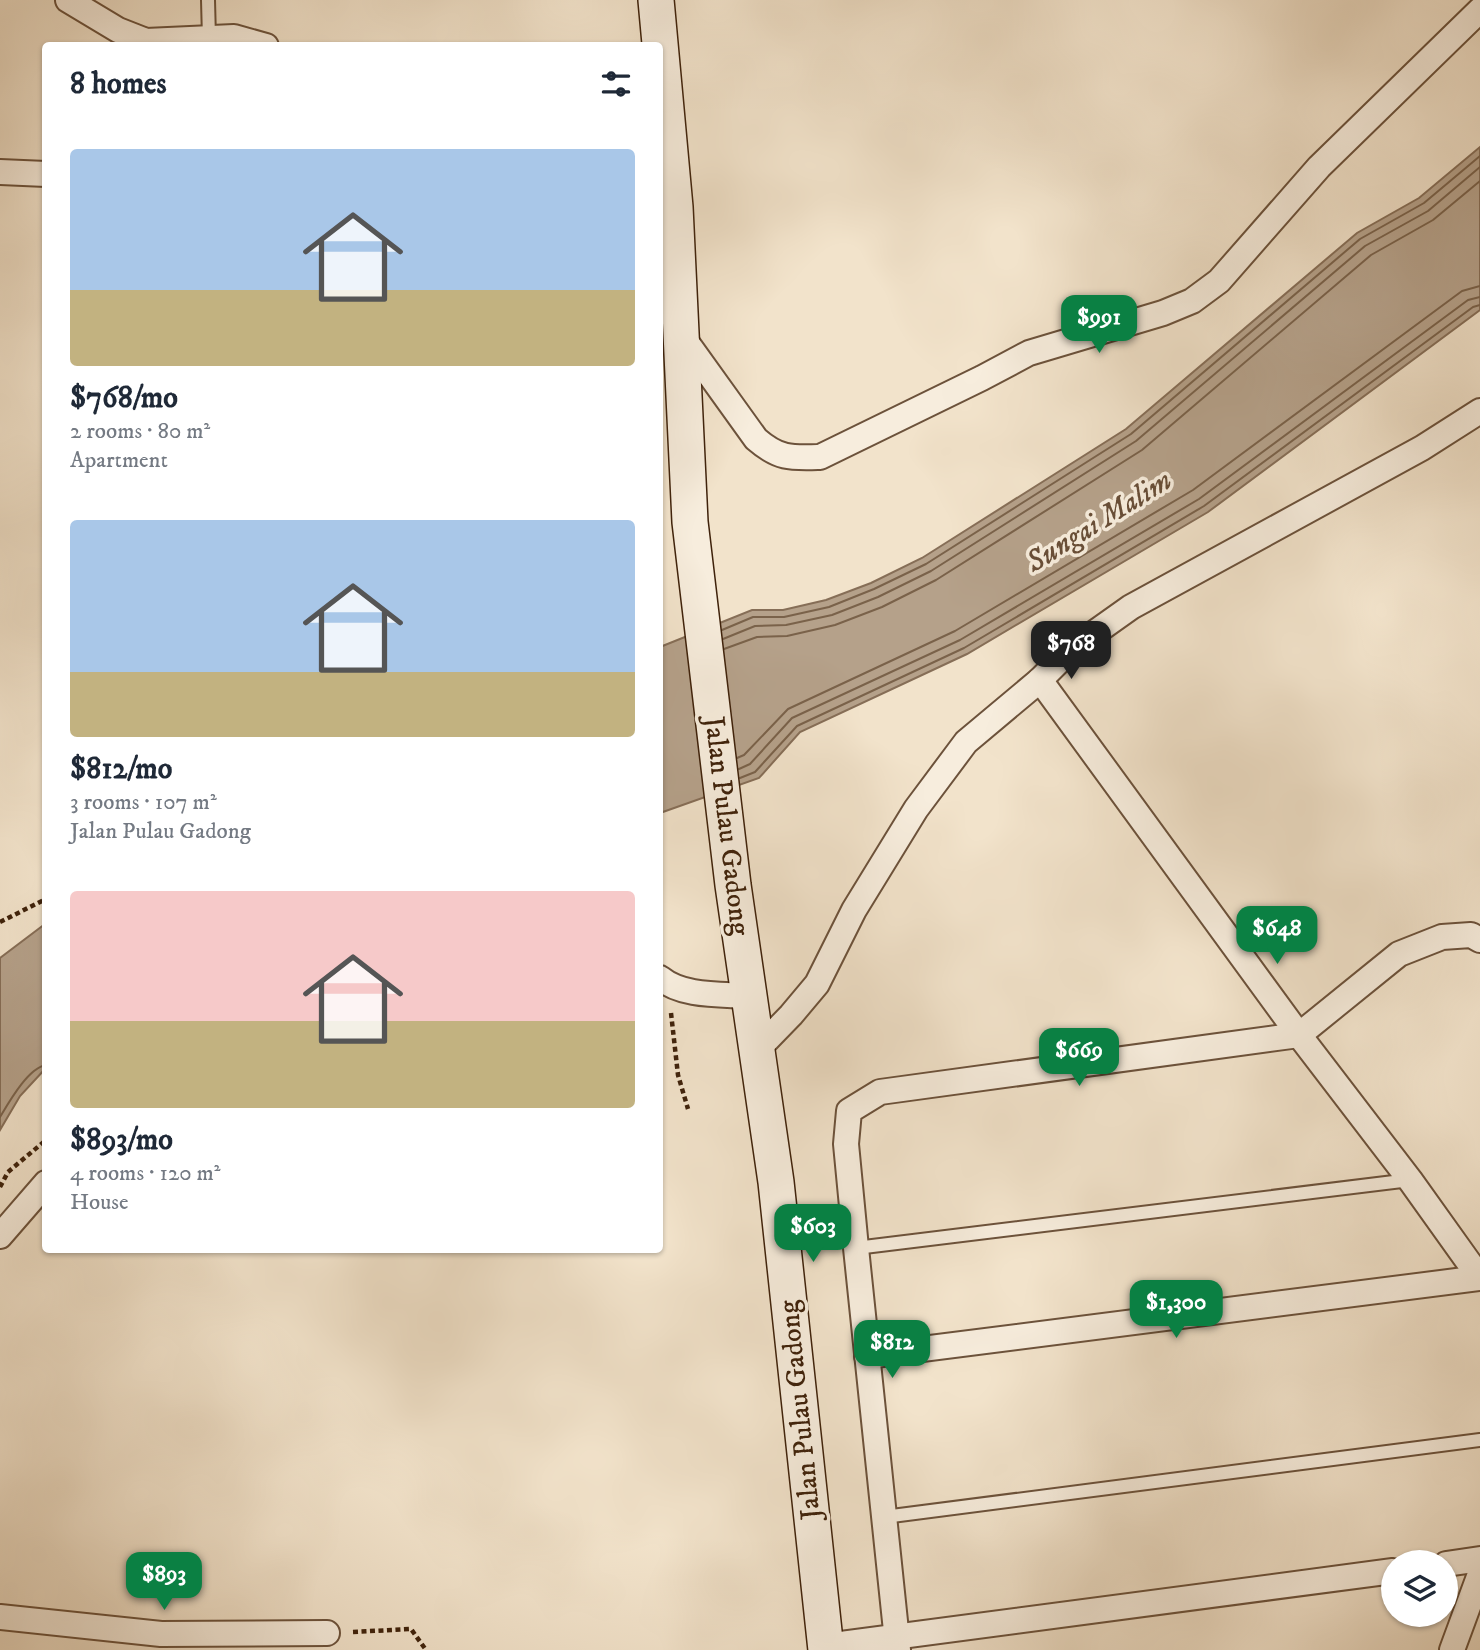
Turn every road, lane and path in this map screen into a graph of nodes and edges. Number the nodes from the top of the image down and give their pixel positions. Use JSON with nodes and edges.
{"nodes":[{"id":1,"x":68,"y":0,"type":"edge"},
{"id":2,"x":208,"y":0,"type":"edge"},
{"id":3,"x":656,"y":0,"type":"edge"},
{"id":4,"x":1480,"y":10,"type":"edge"},
{"id":5,"x":209,"y":38,"type":"junction"},
{"id":6,"x":252,"y":42,"type":"edge"},
{"id":7,"x":658,"y":42,"type":"edge"},
{"id":8,"x":663,"y":133,"type":"edge"},
{"id":9,"x":0,"y":172,"type":"edge"},
{"id":10,"x":42,"y":174,"type":"edge"},
{"id":11,"x":667,"y":209,"type":"edge"},
{"id":12,"x":681,"y":336,"type":"junction"},
{"id":13,"x":1480,"y":411,"type":"edge"},
{"id":14,"x":1040,"y":680,"type":"junction"},
{"id":15,"x":42,"y":901,"type":"edge"},
{"id":16,"x":0,"y":922,"type":"edge"},
{"id":17,"x":1480,"y":940,"type":"edge"},
{"id":18,"x":663,"y":981,"type":"edge"},
{"id":19,"x":749,"y":996,"type":"junction"},
{"id":20,"x":1299,"y":1035,"type":"junction"},
{"id":21,"x":757,"y":1050,"type":"junction"},
{"id":22,"x":688,"y":1108,"type":"dead end"},
{"id":23,"x":42,"y":1143,"type":"edge"},
{"id":24,"x":1410,"y":1180,"type":"junction"},
{"id":25,"x":0,"y":1187,"type":"edge"},
{"id":26,"x":42,"y":1188,"type":"edge"},
{"id":27,"x":0,"y":1236,"type":"edge"},
{"id":28,"x":856,"y":1248,"type":"junction"},
{"id":29,"x":1480,"y":1278,"type":"edge"},
{"id":30,"x":867,"y":1356,"type":"junction"},
{"id":31,"x":1480,"y":1440,"type":"edge"},
{"id":32,"x":884,"y":1517,"type":"junction"},
{"id":33,"x":1480,"y":1559,"type":"edge"},
{"id":34,"x":1458,"y":1562,"type":"edge"},
{"id":35,"x":1381,"y":1573,"type":"edge"},
{"id":36,"x":1480,"y":1574,"type":"edge"},
{"id":37,"x":0,"y":1617,"type":"edge"},
{"id":38,"x":327,"y":1633,"type":"joint"},
{"id":39,"x":897,"y":1644,"type":"edge"},
{"id":40,"x":826,"y":1648,"type":"edge"},
{"id":41,"x":426,"y":1650,"type":"edge"},
{"id":42,"x":1452,"y":1650,"type":"edge"}],
"edges":[{"from":1,"to":5,"type":"street"},
{"from":2,"to":5,"type":"lane"},
{"from":3,"to":7,"type":"main road","name":"Jalan Pulau Gadong"},
{"from":4,"to":12,"type":"street"},
{"from":5,"to":6,"type":"street"},
{"from":8,"to":11,"type":"main road","name":"Jalan Pulau Gadong"},
{"from":9,"to":10,"type":"street"},
{"from":11,"to":12,"type":"main road","name":"Jalan Pulau Gadong"},
{"from":12,"to":19,"type":"main road","name":"Jalan Pulau Gadong"},
{"from":13,"to":14,"type":"street"},
{"from":14,"to":20,"type":"street"},
{"from":14,"to":21,"type":"street"},
{"from":15,"to":16,"type":"path"},
{"from":17,"to":20,"type":"street"},
{"from":18,"to":19,"type":"street"},
{"from":18,"to":22,"type":"path"},
{"from":19,"to":21,"type":"main road","name":"Jalan Pulau Gadong"},
{"from":20,"to":24,"type":"street"},
{"from":20,"to":28,"type":"street"},
{"from":21,"to":40,"type":"main road","name":"Jalan Pulau Gadong"},
{"from":23,"to":25,"type":"path"},
{"from":24,"to":28,"type":"lane"},
{"from":24,"to":29,"type":"street"},
{"from":26,"to":27,"type":"street"},
{"from":28,"to":30,"type":"street"},
{"from":29,"to":30,"type":"street"},
{"from":30,"to":32,"type":"street"},
{"from":31,"to":32,"type":"lane"},
{"from":32,"to":39,"type":"street"},
{"from":33,"to":34,"type":"street"},
{"from":35,"to":39,"type":"street"},
{"from":36,"to":42,"type":"street"},
{"from":37,"to":38,"type":"street"},
{"from":38,"to":41,"type":"path"},
{"from":39,"to":40,"type":"street"}]}
